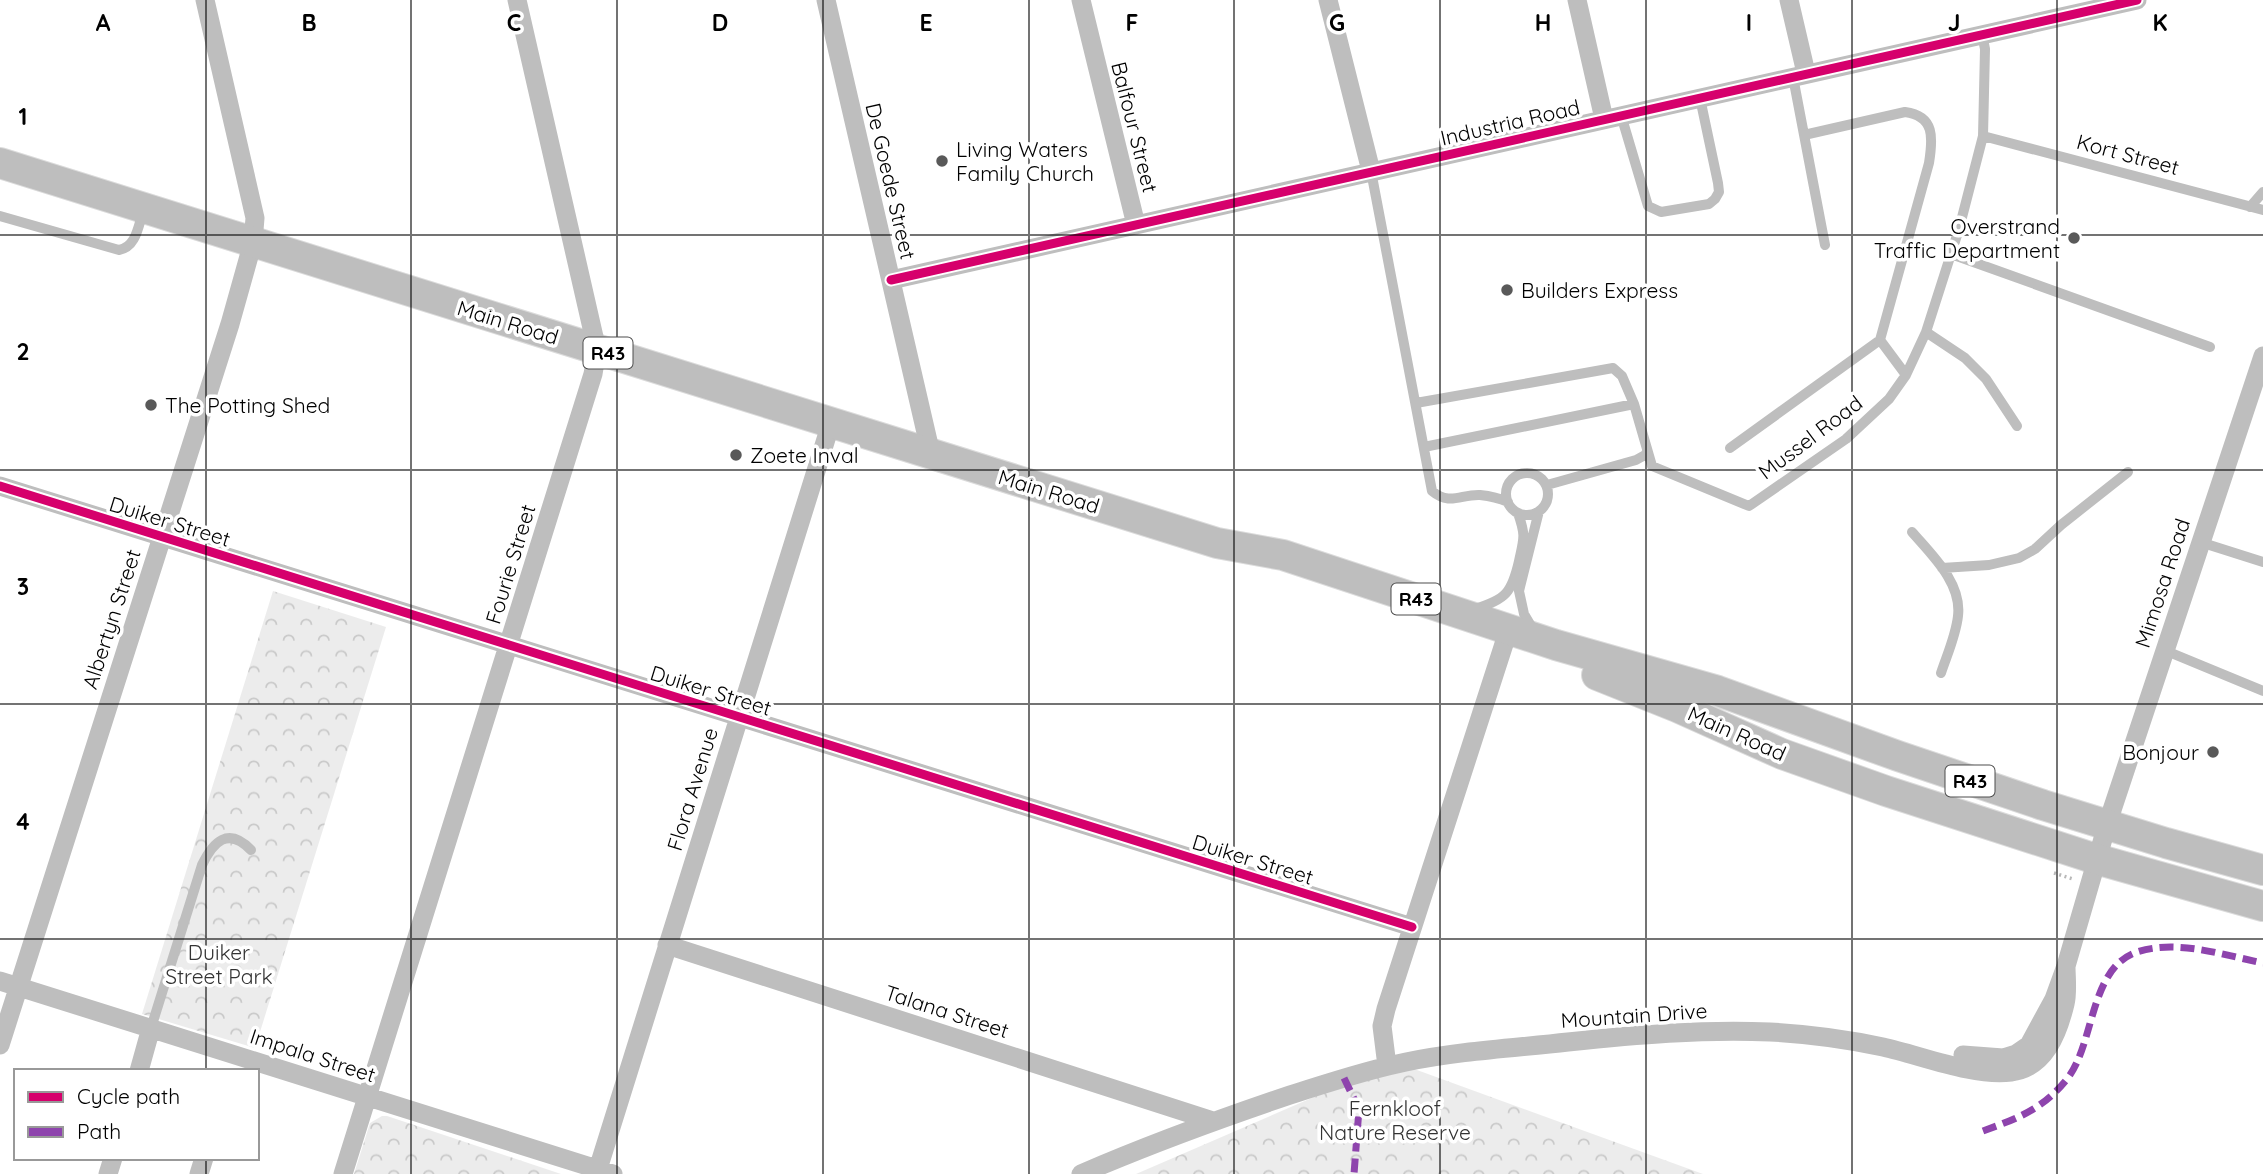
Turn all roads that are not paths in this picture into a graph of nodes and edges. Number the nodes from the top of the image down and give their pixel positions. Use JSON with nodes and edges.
{"nodes":[{"id":1,"x":205,"y":0,"type":"edge"},
{"id":2,"x":517,"y":0,"type":"edge"},
{"id":3,"x":826,"y":0,"type":"edge"},
{"id":4,"x":1080,"y":0,"type":"edge"},
{"id":5,"x":1328,"y":0,"type":"edge"},
{"id":6,"x":1577,"y":0,"type":"edge"},
{"id":7,"x":1789,"y":0,"type":"edge"},
{"id":8,"x":2137,"y":0,"type":"edge"},
{"id":9,"x":1981,"y":34,"type":"junction"},
{"id":10,"x":1799,"y":75,"type":"junction"},
{"id":11,"x":1700,"y":97,"type":"junction"},
{"id":12,"x":1613,"y":117,"type":"junction"},
{"id":13,"x":1804,"y":135,"type":"junction"},
{"id":14,"x":1983,"y":136,"type":"junction"},
{"id":15,"x":0,"y":163,"type":"edge"},
{"id":16,"x":1371,"y":171,"type":"junction"},
{"id":17,"x":2263,"y":192,"type":"edge"},
{"id":18,"x":2250,"y":206,"type":"junction"},
{"id":19,"x":145,"y":208,"type":"junction"},
{"id":20,"x":2263,"y":210,"type":"edge"},
{"id":21,"x":0,"y":216,"type":"edge"},
{"id":22,"x":1136,"y":225,"type":"junction"},
{"id":23,"x":253,"y":242,"type":"junction"},
{"id":24,"x":1825,"y":246,"type":"dead end"},
{"id":25,"x":1951,"y":254,"type":"junction"},
{"id":26,"x":891,"y":280,"type":"junction"},
{"id":27,"x":1926,"y":331,"type":"junction"},
{"id":28,"x":1880,"y":340,"type":"junction"},
{"id":29,"x":2210,"y":347,"type":"dead end"},
{"id":30,"x":597,"y":349,"type":"junction"},
{"id":31,"x":2263,"y":356,"type":"edge"},
{"id":32,"x":1906,"y":375,"type":"junction"},
{"id":33,"x":2256,"y":398,"type":"edge"},
{"id":34,"x":1416,"y":403,"type":"junction"},
{"id":35,"x":1634,"y":404,"type":"junction"},
{"id":36,"x":831,"y":422,"type":"junction"},
{"id":37,"x":2017,"y":426,"type":"dead end"},
{"id":38,"x":1424,"y":447,"type":"junction"},
{"id":39,"x":1730,"y":449,"type":"dead end"},
{"id":40,"x":1647,"y":452,"type":"junction"},
{"id":41,"x":931,"y":454,"type":"junction"},
{"id":42,"x":2128,"y":472,"type":"dead end"},
{"id":43,"x":1547,"y":485,"type":"junction"},
{"id":44,"x":0,"y":486,"type":"edge"},
{"id":45,"x":1507,"y":502,"type":"junction"},
{"id":46,"x":1539,"y":511,"type":"junction"},
{"id":47,"x":1518,"y":513,"type":"junction"},
{"id":48,"x":1912,"y":532,"type":"dead end"},
{"id":49,"x":161,"y":536,"type":"junction"},
{"id":50,"x":2200,"y":542,"type":"junction"},
{"id":51,"x":1217,"y":543,"type":"junction"},
{"id":52,"x":2263,"y":562,"type":"edge"},
{"id":53,"x":1942,"y":568,"type":"junction"},
{"id":54,"x":1446,"y":609,"type":"junction"},
{"id":55,"x":1542,"y":640,"type":"junction"},
{"id":56,"x":1504,"y":644,"type":"junction"},
{"id":57,"x":509,"y":645,"type":"junction"},
{"id":58,"x":2164,"y":650,"type":"junction"},
{"id":59,"x":1941,"y":673,"type":"dead end"},
{"id":60,"x":2263,"y":691,"type":"edge"},
{"id":61,"x":738,"y":717,"type":"junction"},
{"id":62,"x":2106,"y":825,"type":"junction"},
{"id":63,"x":251,"y":850,"type":"dead end"},
{"id":64,"x":2096,"y":859,"type":"junction"},
{"id":65,"x":2263,"y":870,"type":"edge"},
{"id":66,"x":2263,"y":906,"type":"edge"},
{"id":67,"x":1412,"y":928,"type":"junction"},
{"id":68,"x":667,"y":945,"type":"junction"},
{"id":69,"x":9,"y":984,"type":"edge"},
{"id":70,"x":151,"y":1028,"type":"junction"},
{"id":71,"x":0,"y":1045,"type":"edge"},
{"id":72,"x":232,"y":1062,"type":"edge"},
{"id":73,"x":1387,"y":1066,"type":"junction"},
{"id":74,"x":140,"y":1069,"type":"edge"},
{"id":75,"x":367,"y":1097,"type":"junction"},
{"id":76,"x":1213,"y":1121,"type":"junction"},
{"id":77,"x":601,"y":1172,"type":"edge"},
{"id":78,"x":343,"y":1174,"type":"edge"},
{"id":79,"x":1081,"y":1174,"type":"edge"}],
"edges":[{"from":1,"to":23,"type":"street","name":"Albertyn Street"},
{"from":2,"to":30,"type":"street","name":"Fourie Street"},
{"from":3,"to":26,"type":"street","name":"De Goede Street"},
{"from":4,"to":22,"type":"street","name":"Balfour Street"},
{"from":5,"to":16,"type":"street"},
{"from":6,"to":12,"type":"street"},
{"from":7,"to":10,"type":"street"},
{"from":8,"to":9,"type":"street","name":"Industria Road"},
{"from":9,"to":10,"type":"street","name":"Industria Road"},
{"from":9,"to":14,"type":"lane","name":"Mussel Road"},
{"from":10,"to":11,"type":"street","name":"Industria Road"},
{"from":10,"to":13,"type":"lane"},
{"from":11,"to":12,"type":"street","name":"Industria Road"},
{"from":11,"to":12,"type":"lane"},
{"from":12,"to":16,"type":"street","name":"Industria Road"},
{"from":13,"to":24,"type":"lane"},
{"from":13,"to":28,"type":"lane"},
{"from":14,"to":18,"type":"lane","name":"Kort Street"},
{"from":14,"to":25,"type":"lane","name":"Mussel Road"},
{"from":15,"to":19,"type":"main road","name":"Main Road","number":"R43"},
{"from":16,"to":22,"type":"street","name":"Industria Road"},
{"from":16,"to":34,"type":"lane"},
{"from":17,"to":18,"type":"lane"},
{"from":18,"to":20,"type":"lane","name":"Kort Street"},
{"from":19,"to":21,"type":"lane"},
{"from":19,"to":23,"type":"main road","name":"Main Road","number":"R43"},
{"from":22,"to":26,"type":"street","name":"Industria Road"},
{"from":23,"to":30,"type":"main road","name":"Main Road","number":"R43"},
{"from":23,"to":49,"type":"street","name":"Albertyn Street"},
{"from":25,"to":27,"type":"lane","name":"Mussel Road"},
{"from":25,"to":29,"type":"lane"},
{"from":26,"to":41,"type":"street","name":"De Goede Street"},
{"from":27,"to":32,"type":"lane","name":"Mussel Road"},
{"from":27,"to":37,"type":"lane"},
{"from":28,"to":32,"type":"lane"},
{"from":28,"to":39,"type":"lane"},
{"from":30,"to":36,"type":"main road","name":"Main Road","number":"R43"},
{"from":30,"to":57,"type":"street","name":"Fourie Street"},
{"from":31,"to":33,"type":"street","name":"Mimosa Road"},
{"from":32,"to":40,"type":"lane","name":"Mussel Road"},
{"from":33,"to":50,"type":"street","name":"Mimosa Road"},
{"from":34,"to":35,"type":"lane"},
{"from":34,"to":38,"type":"lane"},
{"from":35,"to":38,"type":"lane"},
{"from":35,"to":40,"type":"lane"},
{"from":36,"to":41,"type":"main road","name":"Main Road","number":"R43"},
{"from":36,"to":61,"type":"street","name":"Flora Avenue"},
{"from":38,"to":45,"type":"lane"},
{"from":40,"to":43,"type":"lane"},
{"from":41,"to":51,"type":"main road","name":"Main Road","number":"R43"},
{"from":42,"to":53,"type":"lane"},
{"from":43,"to":45,"type":"lane"},
{"from":43,"to":46,"type":"lane"},
{"from":44,"to":49,"type":"street","name":"Duiker Street"},
{"from":45,"to":47,"type":"lane"},
{"from":46,"to":47,"type":"lane"},
{"from":46,"to":55,"type":"lane"},
{"from":47,"to":54,"type":"lane"},
{"from":48,"to":53,"type":"lane"},
{"from":49,"to":57,"type":"street","name":"Duiker Street"},
{"from":49,"to":69,"type":"street","name":"Albertyn Street"},
{"from":50,"to":52,"type":"lane"},
{"from":50,"to":58,"type":"street","name":"Mimosa Road"},
{"from":51,"to":54,"type":"main road","name":"Main Road","number":"R43"},
{"from":51,"to":56,"type":"main road","name":"Main Road","number":"R43"},
{"from":53,"to":59,"type":"lane"},
{"from":54,"to":55,"type":"main road","name":"Main Road","number":"R43"},
{"from":55,"to":62,"type":"main road","name":"Main Road","number":"R43"},
{"from":56,"to":64,"type":"main road","name":"Main Road","number":"R43"},
{"from":56,"to":67,"type":"street"},
{"from":57,"to":61,"type":"street","name":"Duiker Street"},
{"from":57,"to":75,"type":"street","name":"Fourie Street"},
{"from":58,"to":60,"type":"lane"},
{"from":58,"to":62,"type":"street","name":"Mimosa Road"},
{"from":61,"to":67,"type":"street","name":"Duiker Street"},
{"from":61,"to":68,"type":"street","name":"Flora Avenue"},
{"from":62,"to":64,"type":"street","name":"Mountain Drive"},
{"from":62,"to":65,"type":"main road","name":"Main Road","number":"R43"},
{"from":63,"to":70,"type":"lane"},
{"from":64,"to":66,"type":"main road","name":"Main Road","number":"R43"},
{"from":64,"to":73,"type":"street","name":"Mountain Drive"},
{"from":67,"to":73,"type":"street"},
{"from":68,"to":76,"type":"street","name":"Talana Street"},
{"from":68,"to":77,"type":"street","name":"Flora Avenue"},
{"from":69,"to":70,"type":"street","name":"Impala Street"},
{"from":69,"to":71,"type":"street","name":"Albertyn Street"},
{"from":70,"to":72,"type":"street","name":"Impala Street"},
{"from":70,"to":74,"type":"street"},
{"from":72,"to":75,"type":"street","name":"Impala Street"},
{"from":73,"to":76,"type":"street","name":"Mountain Drive"},
{"from":75,"to":77,"type":"street","name":"Impala Street"},
{"from":75,"to":78,"type":"street","name":"Fourie Street"},
{"from":76,"to":79,"type":"street","name":"Mountain Drive"}]}
